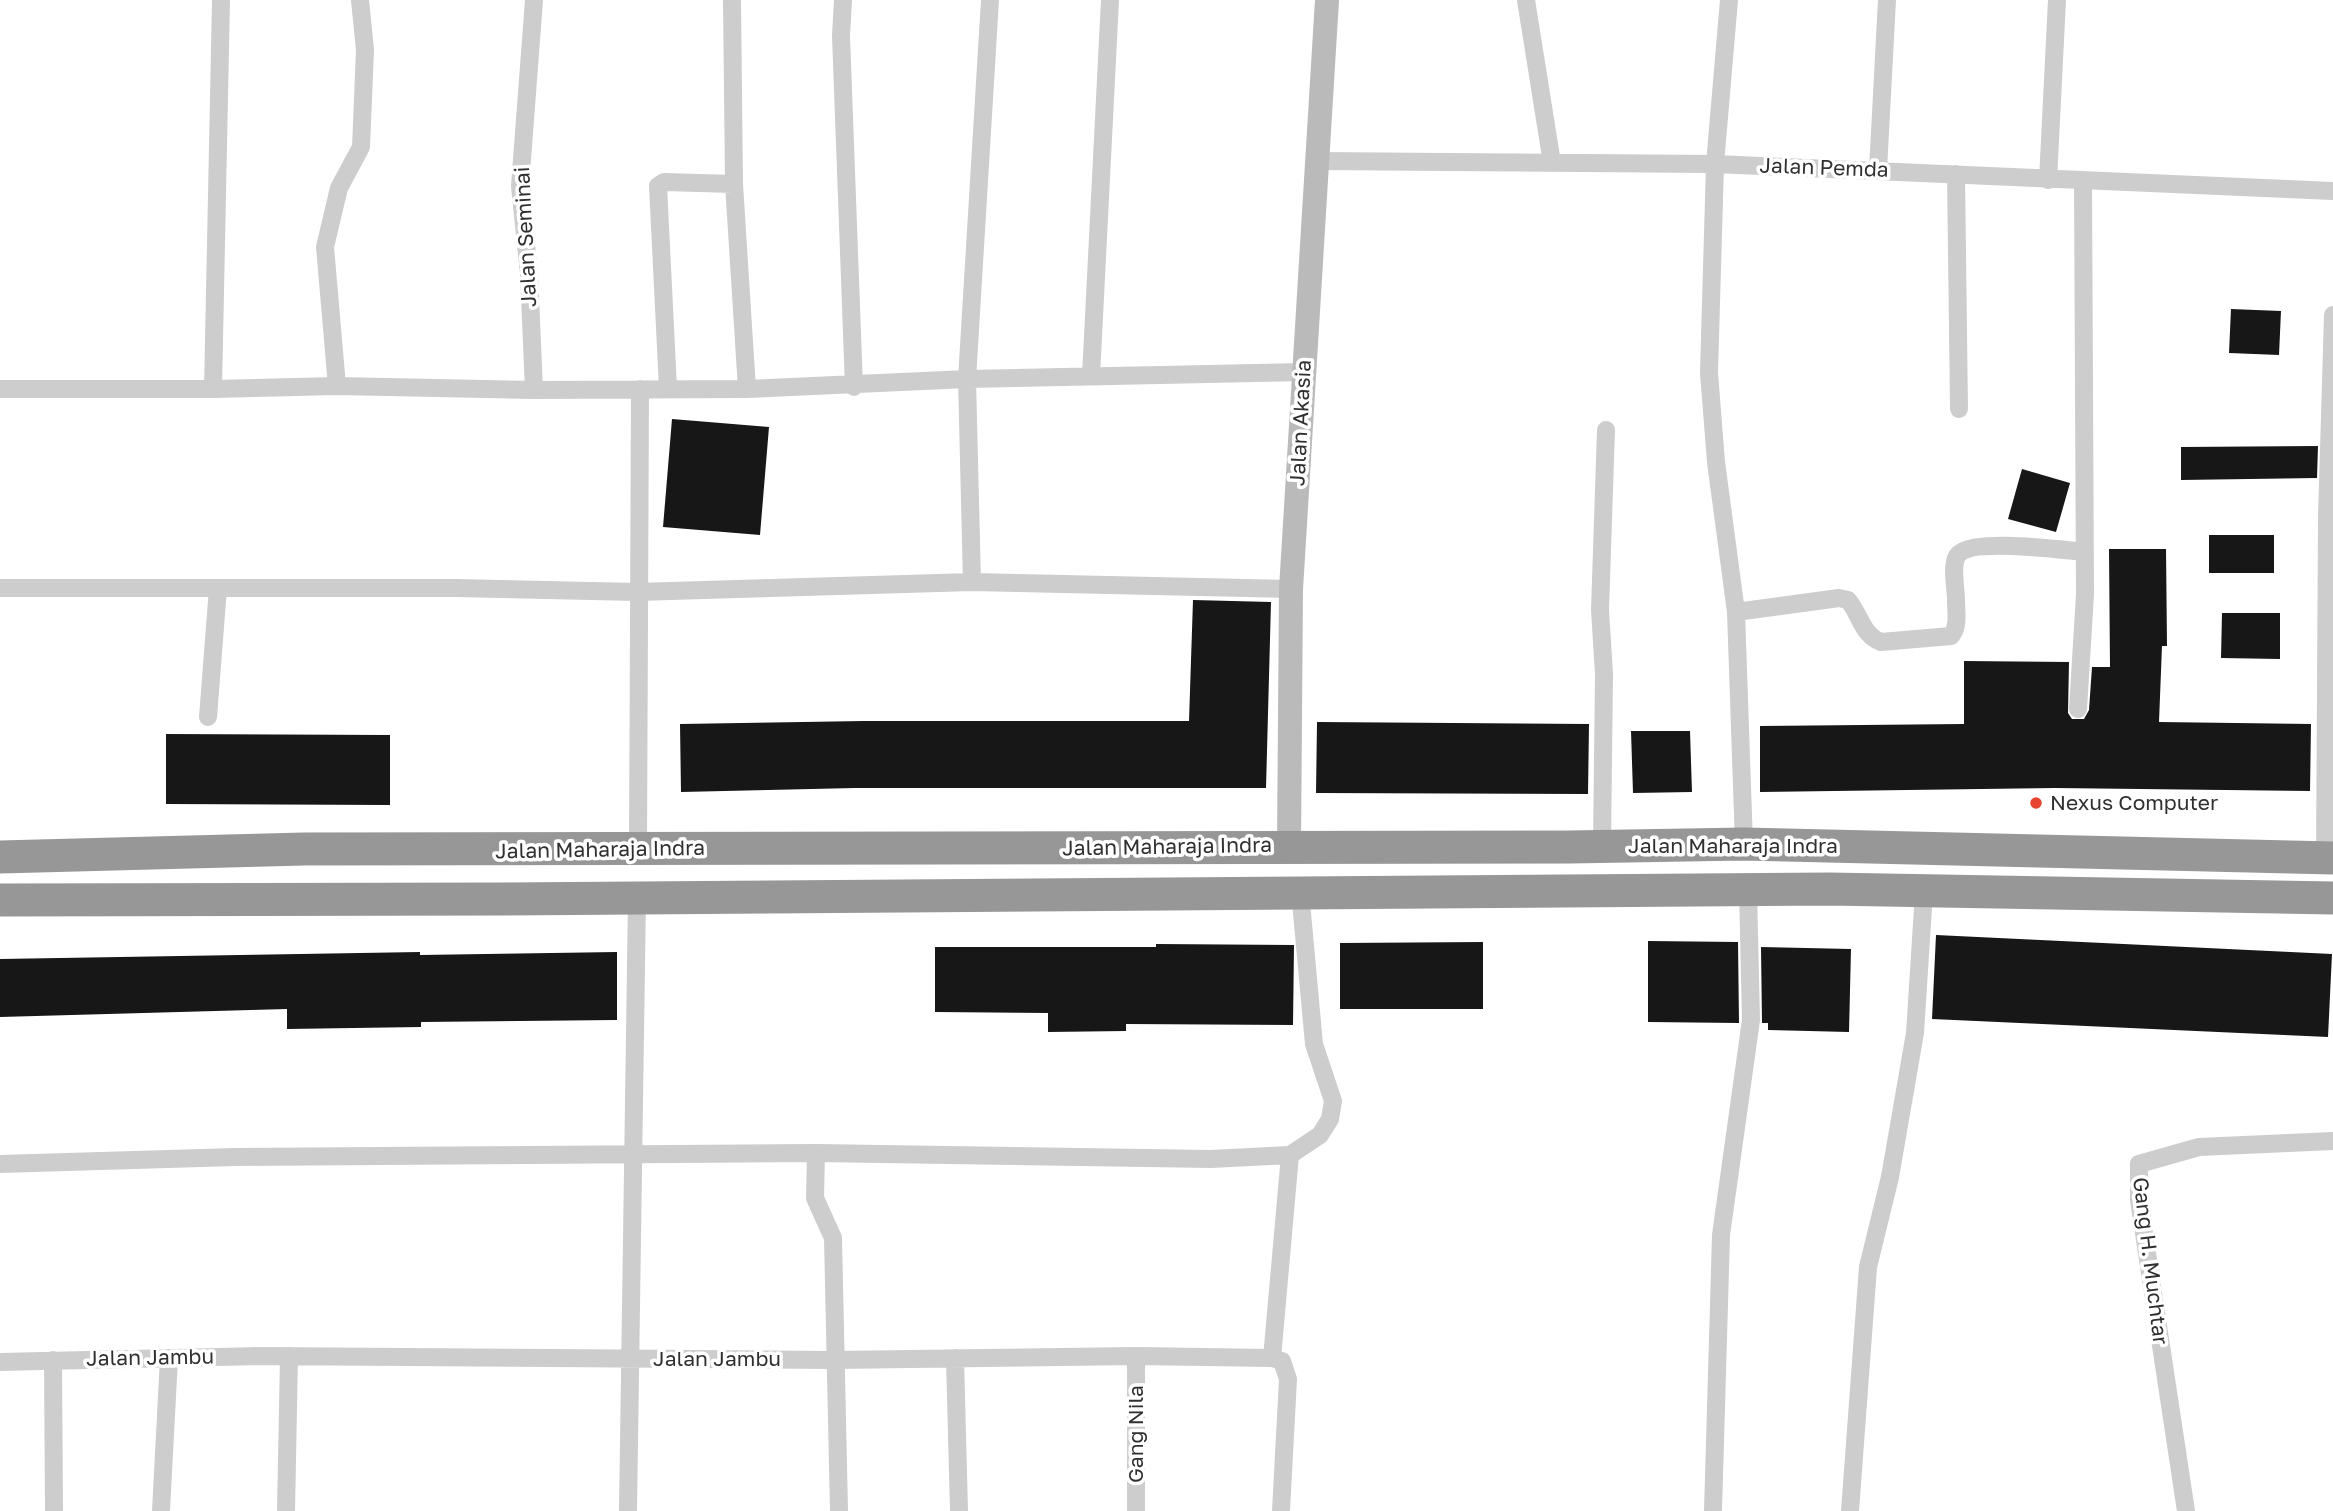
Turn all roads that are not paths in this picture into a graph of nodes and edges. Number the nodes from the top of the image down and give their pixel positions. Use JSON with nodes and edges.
{"nodes":[{"id":1,"x":221,"y":0,"type":"edge"},
{"id":2,"x":360,"y":0,"type":"edge"},
{"id":3,"x":534,"y":0,"type":"edge"},
{"id":4,"x":732,"y":0,"type":"edge"},
{"id":5,"x":843,"y":0,"type":"edge"},
{"id":6,"x":990,"y":0,"type":"edge"},
{"id":7,"x":1110,"y":0,"type":"edge"},
{"id":8,"x":1327,"y":0,"type":"edge"},
{"id":9,"x":1526,"y":0,"type":"edge"},
{"id":10,"x":1729,"y":0,"type":"edge"},
{"id":11,"x":1887,"y":0,"type":"edge"},
{"id":12,"x":2057,"y":0,"type":"edge"},
{"id":13,"x":1315,"y":161,"type":"junction"},
{"id":14,"x":1552,"y":163,"type":"junction"},
{"id":15,"x":1715,"y":164,"type":"junction"},
{"id":16,"x":1878,"y":170,"type":"junction"},
{"id":17,"x":1956,"y":174,"type":"junction"},
{"id":18,"x":2048,"y":180,"type":"junction"},
{"id":19,"x":2083,"y":181,"type":"junction"},
{"id":20,"x":734,"y":184,"type":"junction"},
{"id":21,"x":2333,"y":191,"type":"edge"},
{"id":22,"x":2333,"y":315,"type":"edge"},
{"id":23,"x":1304,"y":372,"type":"junction"},
{"id":24,"x":1091,"y":376,"type":"junction"},
{"id":25,"x":967,"y":379,"type":"junction"},
{"id":26,"x":337,"y":386,"type":"junction"},
{"id":27,"x":853,"y":387,"type":"junction"},
{"id":28,"x":668,"y":388,"type":"junction"},
{"id":29,"x":0,"y":389,"type":"edge"},
{"id":30,"x":213,"y":389,"type":"junction"},
{"id":31,"x":640,"y":389,"type":"junction"},
{"id":32,"x":747,"y":389,"type":"junction"},
{"id":33,"x":534,"y":390,"type":"junction"},
{"id":34,"x":1959,"y":409,"type":"dead end"},
{"id":35,"x":1606,"y":430,"type":"dead end"},
{"id":36,"x":2085,"y":552,"type":"junction"},
{"id":37,"x":972,"y":582,"type":"junction"},
{"id":38,"x":0,"y":588,"type":"edge"},
{"id":39,"x":218,"y":588,"type":"junction"},
{"id":40,"x":1291,"y":589,"type":"junction"},
{"id":41,"x":637,"y":592,"type":"junction"},
{"id":42,"x":1736,"y":612,"type":"junction"},
{"id":43,"x":2078,"y":709,"type":"dead end"},
{"id":44,"x":208,"y":717,"type":"dead end"},
{"id":45,"x":1744,"y":844,"type":"junction"},
{"id":46,"x":1289,"y":846,"type":"junction"},
{"id":47,"x":1602,"y":846,"type":"junction"},
{"id":48,"x":638,"y":848,"type":"junction"},
{"id":49,"x":2000,"y":849,"type":"junction"},
{"id":50,"x":462,"y":851,"type":"junction"},
{"id":51,"x":0,"y":857,"type":"edge"},
{"id":52,"x":2329,"y":858,"type":"edge"},
{"id":53,"x":1748,"y":890,"type":"junction"},
{"id":54,"x":1300,"y":891,"type":"junction"},
{"id":55,"x":1924,"y":892,"type":"junction"},
{"id":56,"x":1999,"y":894,"type":"junction"},
{"id":57,"x":637,"y":898,"type":"junction"},
{"id":58,"x":2333,"y":898,"type":"edge"},
{"id":59,"x":462,"y":899,"type":"junction"},
{"id":60,"x":0,"y":900,"type":"edge"},
{"id":61,"x":2333,"y":1142,"type":"edge"},
{"id":62,"x":816,"y":1153,"type":"junction"},
{"id":63,"x":634,"y":1155,"type":"junction"},
{"id":64,"x":1286,"y":1156,"type":"junction"},
{"id":65,"x":0,"y":1164,"type":"edge"},
{"id":66,"x":289,"y":1356,"type":"junction"},
{"id":67,"x":1136,"y":1356,"type":"junction"},
{"id":68,"x":169,"y":1358,"type":"junction"},
{"id":69,"x":629,"y":1358,"type":"junction"},
{"id":70,"x":955,"y":1358,"type":"junction"},
{"id":71,"x":1272,"y":1358,"type":"junction"},
{"id":72,"x":53,"y":1360,"type":"junction"},
{"id":73,"x":836,"y":1360,"type":"junction"},
{"id":74,"x":0,"y":1362,"type":"edge"},
{"id":75,"x":54,"y":1511,"type":"edge"},
{"id":76,"x":161,"y":1511,"type":"edge"},
{"id":77,"x":286,"y":1511,"type":"edge"},
{"id":78,"x":628,"y":1511,"type":"edge"},
{"id":79,"x":839,"y":1511,"type":"edge"},
{"id":80,"x":959,"y":1511,"type":"edge"},
{"id":81,"x":1136,"y":1511,"type":"edge"},
{"id":82,"x":1281,"y":1511,"type":"edge"},
{"id":83,"x":1713,"y":1511,"type":"edge"},
{"id":84,"x":1850,"y":1511,"type":"edge"},
{"id":85,"x":2186,"y":1511,"type":"edge"}],
"edges":[{"from":1,"to":30,"type":"street"},
{"from":2,"to":26,"type":"street"},
{"from":3,"to":33,"type":"street","name":"Jalan Seminai"},
{"from":4,"to":20,"type":"street"},
{"from":5,"to":27,"type":"street"},
{"from":6,"to":25,"type":"street"},
{"from":7,"to":24,"type":"street"},
{"from":8,"to":13,"type":"street","name":"Jalan Akasia"},
{"from":9,"to":14,"type":"street"},
{"from":10,"to":15,"type":"street"},
{"from":11,"to":16,"type":"street"},
{"from":12,"to":18,"type":"street"},
{"from":13,"to":14,"type":"street","name":"Jalan Pemda"},
{"from":13,"to":23,"type":"street","name":"Jalan Akasia"},
{"from":14,"to":15,"type":"street","name":"Jalan Pemda"},
{"from":15,"to":16,"type":"street","name":"Jalan Pemda"},
{"from":15,"to":42,"type":"street"},
{"from":16,"to":17,"type":"street","name":"Jalan Pemda"},
{"from":17,"to":18,"type":"street","name":"Jalan Pemda"},
{"from":17,"to":34,"type":"street"},
{"from":18,"to":19,"type":"street","name":"Jalan Pemda"},
{"from":19,"to":21,"type":"street","name":"Jalan Pemda"},
{"from":19,"to":36,"type":"street"},
{"from":20,"to":28,"type":"street"},
{"from":20,"to":32,"type":"street"},
{"from":22,"to":52,"type":"street"},
{"from":23,"to":24,"type":"street"},
{"from":23,"to":40,"type":"street","name":"Jalan Akasia"},
{"from":24,"to":25,"type":"street"},
{"from":25,"to":27,"type":"street"},
{"from":25,"to":37,"type":"street"},
{"from":26,"to":30,"type":"street"},
{"from":26,"to":33,"type":"street"},
{"from":27,"to":32,"type":"street"},
{"from":28,"to":31,"type":"street"},
{"from":28,"to":32,"type":"street"},
{"from":29,"to":30,"type":"street"},
{"from":31,"to":33,"type":"street"},
{"from":31,"to":41,"type":"street"},
{"from":35,"to":47,"type":"street"},
{"from":36,"to":42,"type":"street"},
{"from":36,"to":43,"type":"street"},
{"from":37,"to":40,"type":"street"},
{"from":37,"to":41,"type":"street"},
{"from":38,"to":39,"type":"street"},
{"from":39,"to":41,"type":"street"},
{"from":39,"to":44,"type":"street"},
{"from":40,"to":46,"type":"street","name":"Jalan Akasia"},
{"from":41,"to":48,"type":"street"},
{"from":42,"to":45,"type":"street"},
{"from":45,"to":47,"type":"highway","name":"Jalan Maharaja Indra"},
{"from":45,"to":49,"type":"highway","name":"Jalan Maharaja Indra"},
{"from":46,"to":47,"type":"highway","name":"Jalan Maharaja Indra"},
{"from":46,"to":48,"type":"highway","name":"Jalan Maharaja Indra"},
{"from":48,"to":50,"type":"highway","name":"Jalan Maharaja Indra"},
{"from":49,"to":52,"type":"highway","name":"Jalan Maharaja Indra"},
{"from":49,"to":56,"type":"highway"},
{"from":50,"to":51,"type":"highway","name":"Jalan Maharaja Indra"},
{"from":50,"to":59,"type":"highway"},
{"from":53,"to":54,"type":"highway","name":"Jalan Maharaja Indra"},
{"from":53,"to":55,"type":"highway","name":"Jalan Maharaja Indra"},
{"from":53,"to":83,"type":"street"},
{"from":54,"to":57,"type":"highway","name":"Jalan Maharaja Indra"},
{"from":54,"to":64,"type":"street"},
{"from":55,"to":56,"type":"highway","name":"Jalan Maharaja Indra"},
{"from":55,"to":84,"type":"street"},
{"from":56,"to":58,"type":"highway","name":"Jalan Maharaja Indra"},
{"from":57,"to":59,"type":"highway","name":"Jalan Maharaja Indra"},
{"from":57,"to":63,"type":"street"},
{"from":59,"to":60,"type":"highway","name":"Jalan Maharaja Indra"},
{"from":61,"to":85,"type":"street","name":"Gang H. Muchtar"},
{"from":62,"to":63,"type":"street"},
{"from":62,"to":64,"type":"street"},
{"from":62,"to":73,"type":"street"},
{"from":63,"to":65,"type":"street"},
{"from":63,"to":69,"type":"street"},
{"from":64,"to":71,"type":"street"},
{"from":66,"to":68,"type":"street","name":"Jalan Jambu"},
{"from":66,"to":69,"type":"street","name":"Jalan Jambu"},
{"from":66,"to":77,"type":"street"},
{"from":67,"to":70,"type":"street","name":"Jalan Jambu"},
{"from":67,"to":71,"type":"street","name":"Jalan Jambu"},
{"from":67,"to":81,"type":"street","name":"Gang Nila"},
{"from":68,"to":72,"type":"street","name":"Jalan Jambu"},
{"from":68,"to":76,"type":"street"},
{"from":69,"to":73,"type":"street","name":"Jalan Jambu"},
{"from":69,"to":78,"type":"street"},
{"from":70,"to":73,"type":"street","name":"Jalan Jambu"},
{"from":70,"to":80,"type":"street"},
{"from":71,"to":82,"type":"street"},
{"from":72,"to":74,"type":"street","name":"Jalan Jambu"},
{"from":72,"to":75,"type":"street"},
{"from":73,"to":79,"type":"street"}]}
